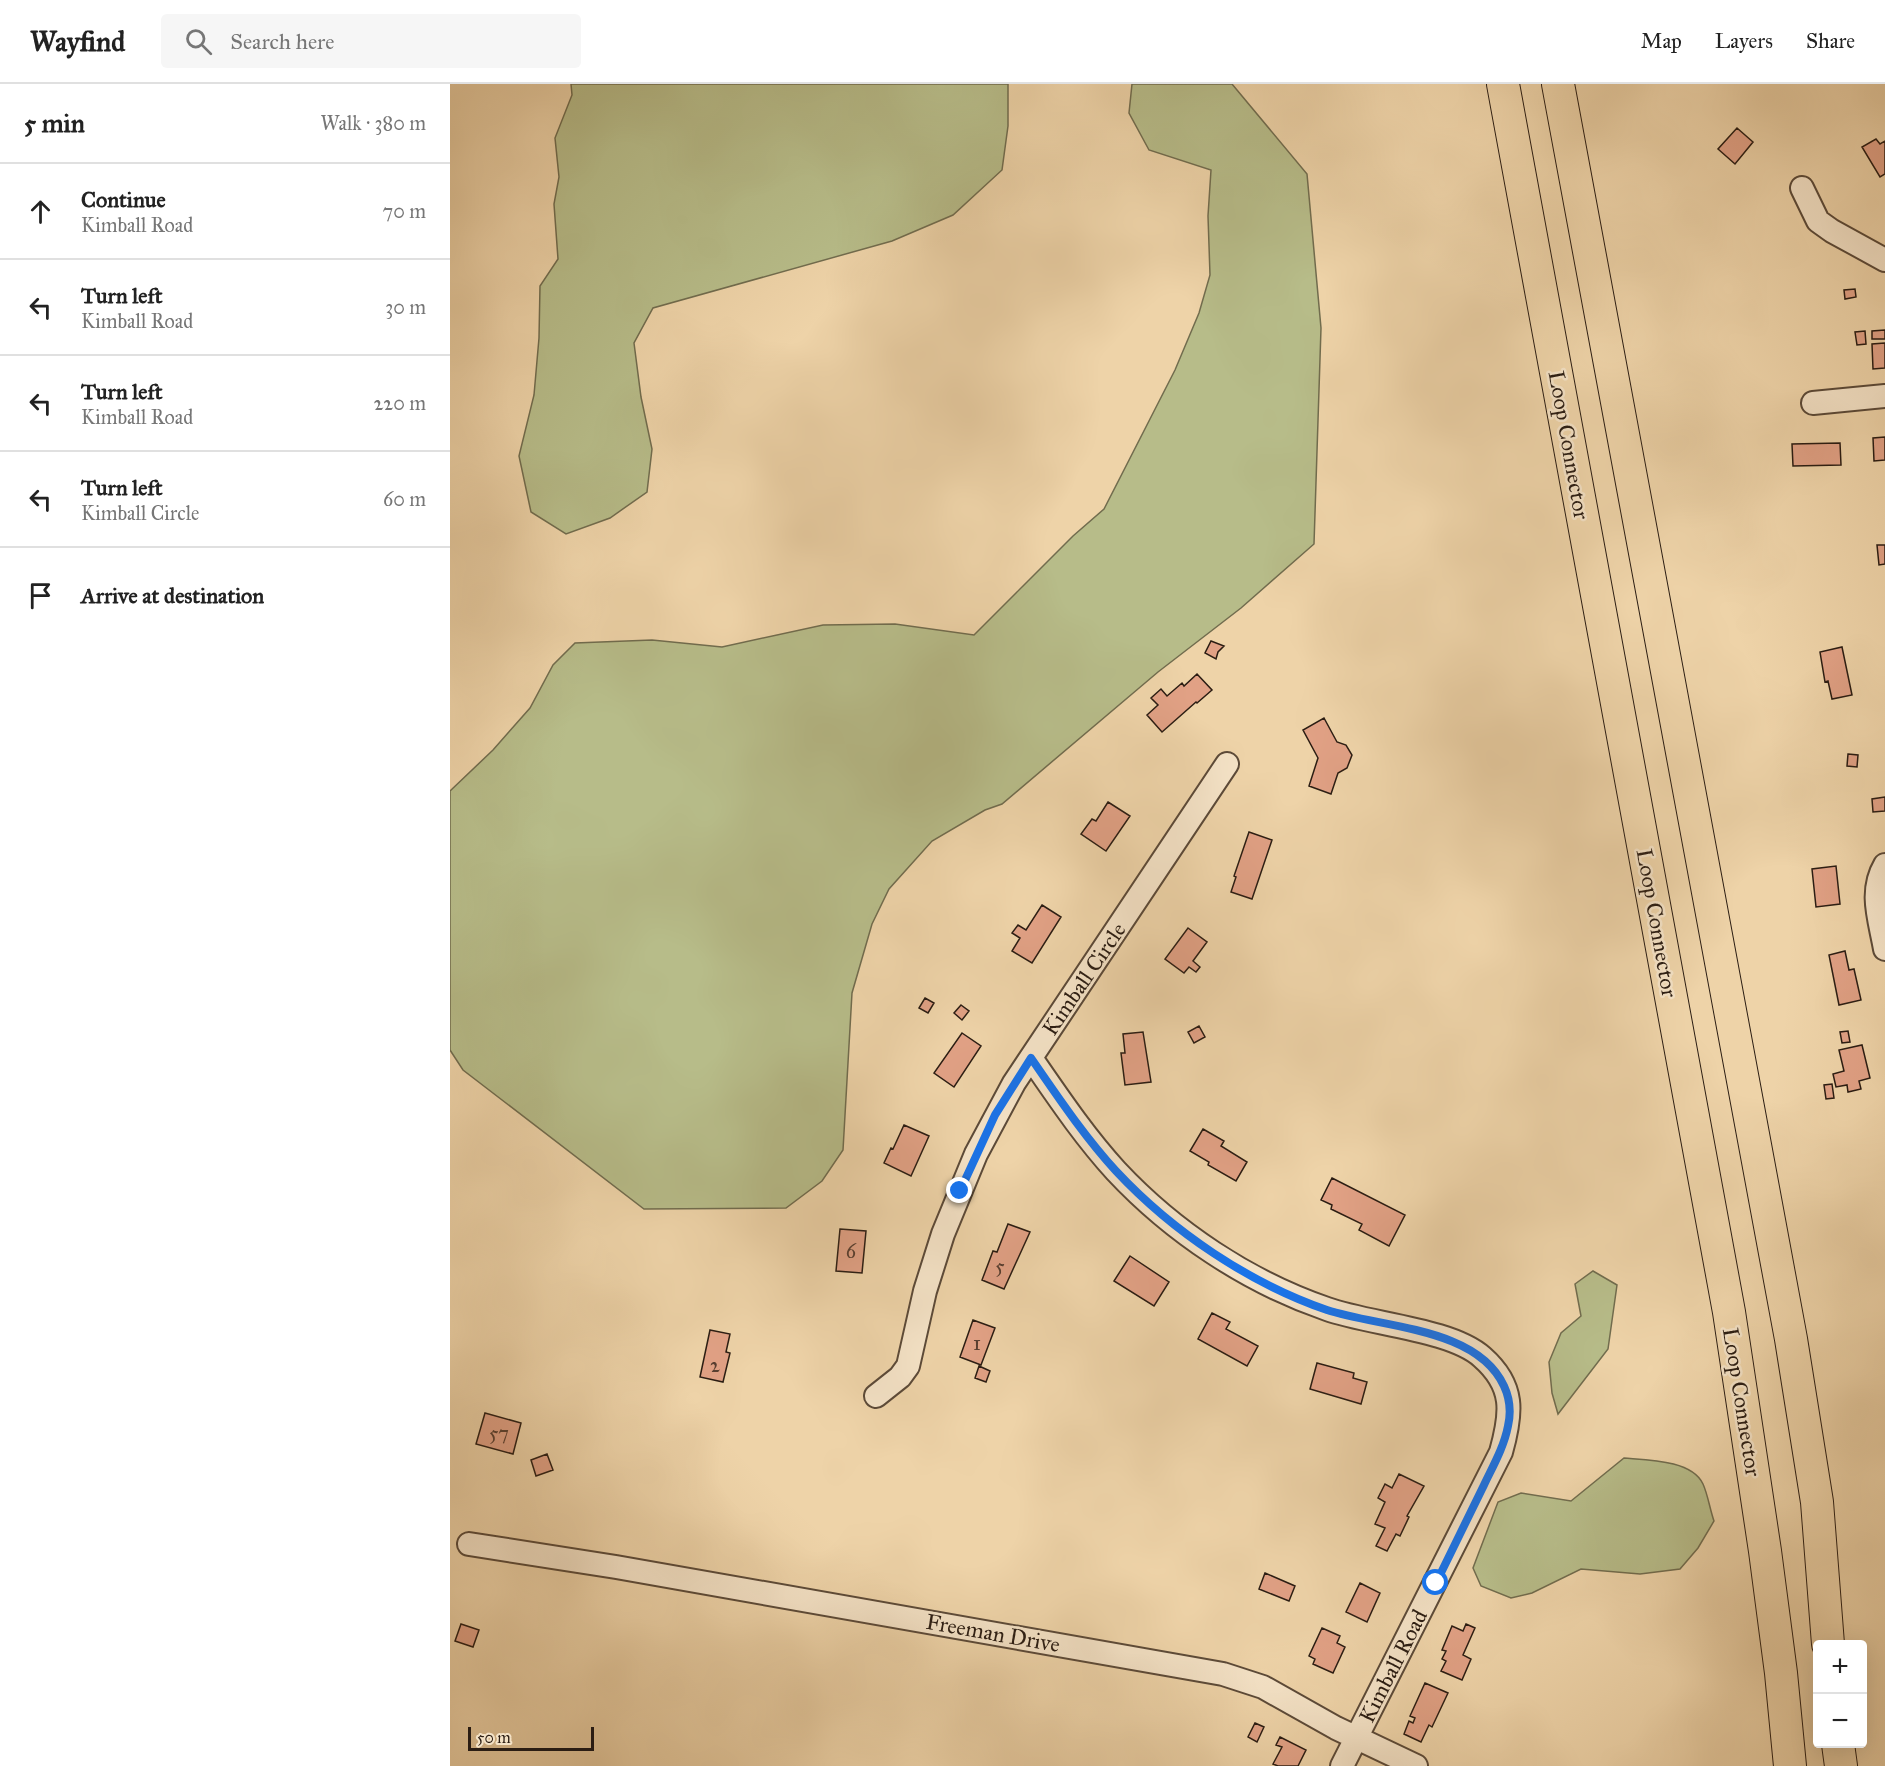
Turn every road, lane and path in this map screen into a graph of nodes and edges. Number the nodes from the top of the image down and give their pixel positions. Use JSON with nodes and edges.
{"nodes":[{"id":1,"x":1503,"y":84,"type":"edge"},
{"id":2,"x":1558,"y":84,"type":"edge"},
{"id":3,"x":1802,"y":188,"type":"dead end"},
{"id":4,"x":1885,"y":260,"type":"edge"},
{"id":5,"x":1885,"y":396,"type":"edge"},
{"id":6,"x":1813,"y":403,"type":"dead end"},
{"id":7,"x":1227,"y":764,"type":"dead end"},
{"id":8,"x":1885,"y":865,"type":"edge"},
{"id":9,"x":1885,"y":949,"type":"edge"},
{"id":10,"x":1031,"y":1058,"type":"junction"},
{"id":11,"x":876,"y":1396,"type":"dead end"},
{"id":12,"x":469,"y":1544,"type":"dead end"},
{"id":13,"x":1828,"y":1640,"type":"edge"},
{"id":14,"x":1781,"y":1673,"type":"junction"},
{"id":15,"x":1357,"y":1737,"type":"junction"},
{"id":16,"x":1839,"y":1748,"type":"edge"},
{"id":17,"x":1342,"y":1766,"type":"edge"},
{"id":18,"x":1416,"y":1766,"type":"edge"},
{"id":19,"x":1783,"y":1766,"type":"edge"},
{"id":20,"x":1790,"y":1766,"type":"edge"},
{"id":21,"x":1841,"y":1766,"type":"edge"}],
"edges":[{"from":1,"to":14,"type":"highway","name":"Loop Connector"},
{"from":2,"to":13,"type":"highway"},
{"from":3,"to":4,"type":"street"},
{"from":5,"to":6,"type":"street"},
{"from":7,"to":10,"type":"street","name":"Kimball Circle"},
{"from":8,"to":9,"type":"street"},
{"from":10,"to":11,"type":"street","name":"Kimball Circle"},
{"from":10,"to":15,"type":"street","name":"Kimball Road"},
{"from":12,"to":15,"type":"street","name":"Freeman Drive"},
{"from":14,"to":19,"type":"highway"},
{"from":14,"to":20,"type":"highway","name":"Loop Connector"},
{"from":15,"to":17,"type":"street","name":"Kimball Road"},
{"from":15,"to":18,"type":"street","name":"Freeman Drive"},
{"from":16,"to":21,"type":"highway"}]}
